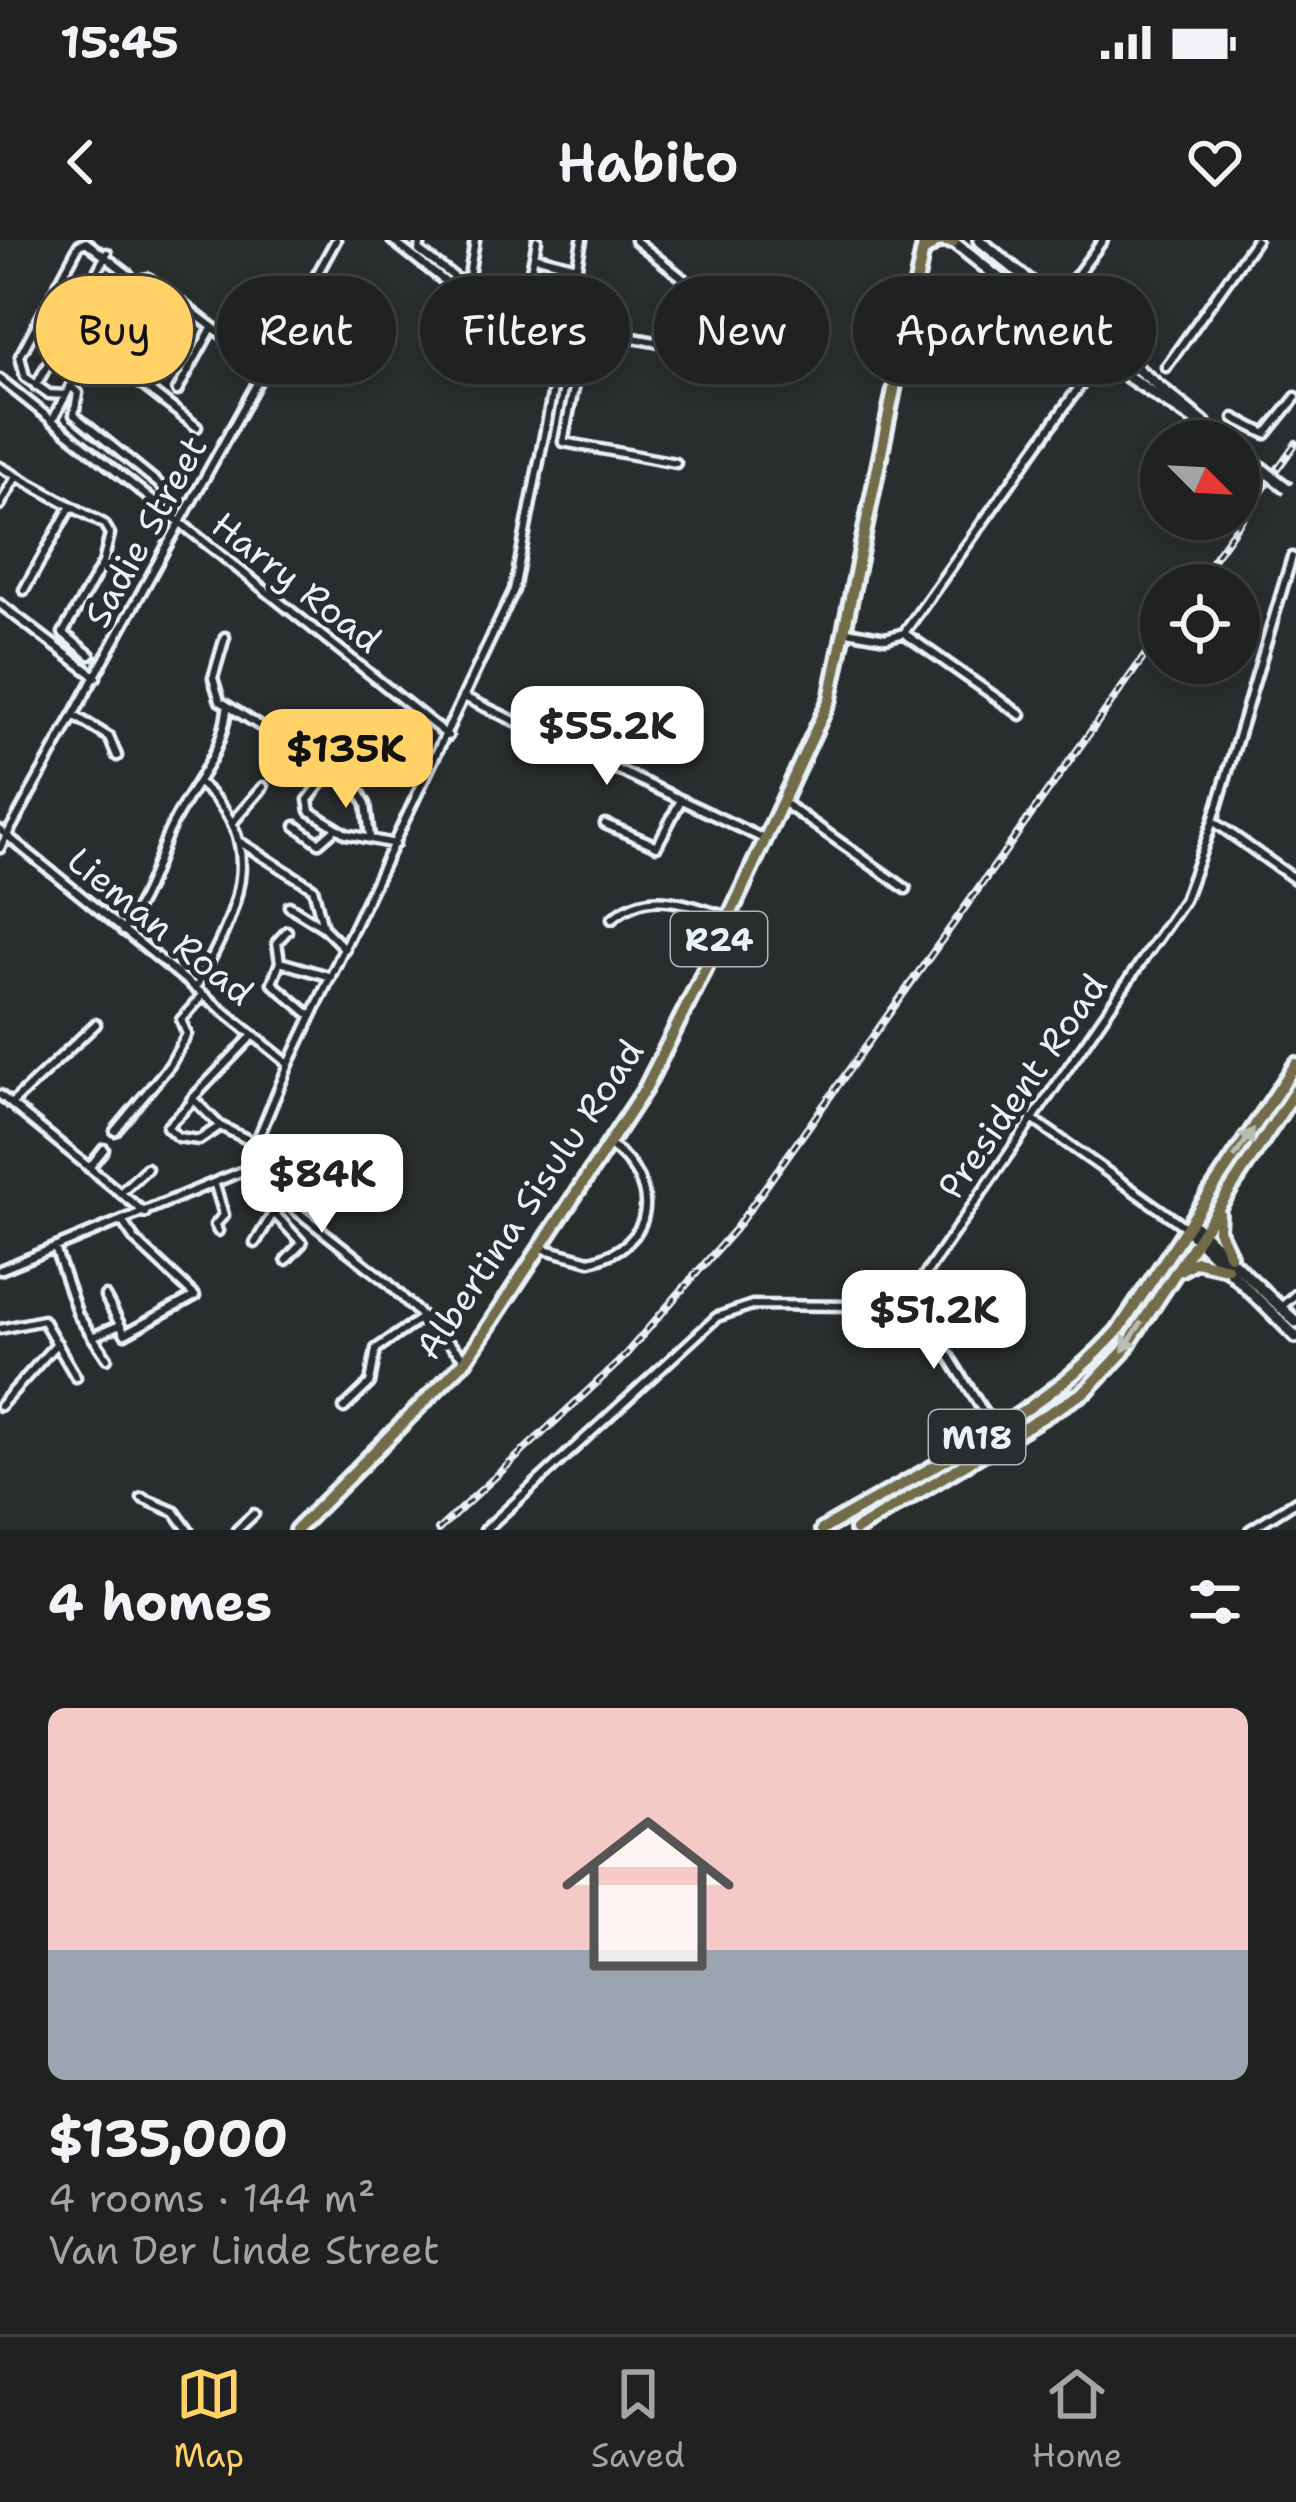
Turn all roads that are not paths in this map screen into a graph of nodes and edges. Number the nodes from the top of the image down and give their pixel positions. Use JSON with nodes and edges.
{"nodes":[{"id":1,"x":336,"y":240,"type":"edge"},
{"id":2,"x":392,"y":240,"type":"edge"},
{"id":3,"x":421,"y":240,"type":"edge"},
{"id":4,"x":476,"y":240,"type":"edge"},
{"id":5,"x":537,"y":240,"type":"edge"},
{"id":6,"x":582,"y":240,"type":"edge"},
{"id":7,"x":635,"y":240,"type":"edge"},
{"id":8,"x":925,"y":240,"type":"edge"},
{"id":9,"x":979,"y":240,"type":"edge"},
{"id":10,"x":1103,"y":240,"type":"edge"},
{"id":11,"x":1256,"y":240,"type":"edge"},
{"id":12,"x":952,"y":241,"type":"edge"},
{"id":13,"x":107,"y":253,"type":"junction"},
{"id":14,"x":534,"y":256,"type":"junction"},
{"id":15,"x":921,"y":257,"type":"junction"},
{"id":16,"x":577,"y":267,"type":"junction"},
{"id":17,"x":128,"y":276,"type":"edge"},
{"id":18,"x":316,"y":276,"type":"edge"},
{"id":19,"x":438,"y":276,"type":"edge"},
{"id":20,"x":452,"y":276,"type":"edge"},
{"id":21,"x":469,"y":276,"type":"edge"},
{"id":22,"x":530,"y":276,"type":"edge"},
{"id":23,"x":575,"y":276,"type":"edge"},
{"id":24,"x":995,"y":276,"type":"edge"},
{"id":25,"x":1023,"y":276,"type":"edge"},
{"id":26,"x":1078,"y":276,"type":"edge"},
{"id":27,"x":193,"y":314,"type":"edge"},
{"id":28,"x":212,"y":328,"type":"junction"},
{"id":29,"x":217,"y":332,"type":"edge"},
{"id":30,"x":630,"y":339,"type":"edge"},
{"id":31,"x":1166,"y":367,"type":"dead end"},
{"id":32,"x":0,"y":379,"type":"edge"},
{"id":33,"x":141,"y":384,"type":"edge"},
{"id":34,"x":257,"y":384,"type":"edge"},
{"id":35,"x":574,"y":384,"type":"edge"},
{"id":36,"x":1079,"y":384,"type":"edge"},
{"id":37,"x":1140,"y":384,"type":"edge"},
{"id":38,"x":1156,"y":384,"type":"edge"},
{"id":39,"x":36,"y":386,"type":"junction"},
{"id":40,"x":71,"y":386,"type":"joint"},
{"id":41,"x":554,"y":386,"type":"joint"},
{"id":42,"x":573,"y":388,"type":"junction"},
{"id":43,"x":177,"y":391,"type":"dead end"},
{"id":44,"x":1296,"y":397,"type":"edge"},
{"id":45,"x":65,"y":398,"type":"junction"},
{"id":46,"x":71,"y":407,"type":"junction"},
{"id":47,"x":1234,"y":418,"type":"dead end"},
{"id":48,"x":1196,"y":420,"type":"edge"},
{"id":49,"x":1199,"y":420,"type":"edge"},
{"id":50,"x":52,"y":421,"type":"junction"},
{"id":51,"x":197,"y":427,"type":"dead end"},
{"id":52,"x":676,"y":463,"type":"dead end"},
{"id":53,"x":0,"y":467,"type":"edge"},
{"id":54,"x":1260,"y":467,"type":"edge"},
{"id":55,"x":16,"y":476,"type":"junction"},
{"id":56,"x":1292,"y":492,"type":"edge"},
{"id":57,"x":170,"y":494,"type":"dead end"},
{"id":58,"x":0,"y":505,"type":"edge"},
{"id":59,"x":70,"y":506,"type":"junction"},
{"id":60,"x":178,"y":523,"type":"junction"},
{"id":61,"x":1292,"y":557,"type":"dead end"},
{"id":62,"x":24,"y":590,"type":"dead end"},
{"id":63,"x":0,"y":604,"type":"edge"},
{"id":64,"x":847,"y":631,"type":"junction"},
{"id":65,"x":904,"y":633,"type":"junction"},
{"id":66,"x":225,"y":637,"type":"dead end"},
{"id":67,"x":90,"y":655,"type":"dead end"},
{"id":68,"x":96,"y":676,"type":"junction"},
{"id":69,"x":466,"y":698,"type":"junction"},
{"id":70,"x":227,"y":710,"type":"junction"},
{"id":71,"x":1021,"y":715,"type":"dead end"},
{"id":72,"x":75,"y":716,"type":"junction"},
{"id":73,"x":448,"y":736,"type":"junction"},
{"id":74,"x":117,"y":756,"type":"dead end"},
{"id":75,"x":200,"y":784,"type":"junction"},
{"id":76,"x":316,"y":785,"type":"junction"},
{"id":77,"x":262,"y":788,"type":"dead end"},
{"id":78,"x":681,"y":800,"type":"junction"},
{"id":79,"x":784,"y":803,"type":"junction"},
{"id":80,"x":1213,"y":821,"type":"junction"},
{"id":81,"x":232,"y":823,"type":"junction"},
{"id":82,"x":605,"y":824,"type":"dead end"},
{"id":83,"x":296,"y":826,"type":"dead end"},
{"id":84,"x":334,"y":829,"type":"junction"},
{"id":85,"x":0,"y":830,"type":"edge"},
{"id":86,"x":8,"y":837,"type":"junction"},
{"id":87,"x":370,"y":837,"type":"junction"},
{"id":88,"x":766,"y":840,"type":"junction"},
{"id":89,"x":237,"y":841,"type":"junction"},
{"id":90,"x":395,"y":844,"type":"junction"},
{"id":91,"x":0,"y":848,"type":"edge"},
{"id":92,"x":1296,"y":880,"type":"edge"},
{"id":93,"x":906,"y":889,"type":"dead end"},
{"id":94,"x":289,"y":906,"type":"dead end"},
{"id":95,"x":730,"y":916,"type":"junction"},
{"id":96,"x":612,"y":919,"type":"dead end"},
{"id":97,"x":323,"y":927,"type":"junction"},
{"id":98,"x":123,"y":931,"type":"junction"},
{"id":99,"x":286,"y":931,"type":"dead end"},
{"id":100,"x":345,"y":949,"type":"junction"},
{"id":101,"x":280,"y":962,"type":"junction"},
{"id":102,"x":331,"y":976,"type":"junction"},
{"id":103,"x":199,"y":992,"type":"junction"},
{"id":104,"x":312,"y":1017,"type":"junction"},
{"id":105,"x":96,"y":1024,"type":"dead end"},
{"id":106,"x":253,"y":1035,"type":"junction"},
{"id":107,"x":289,"y":1064,"type":"junction"},
{"id":108,"x":1296,"y":1064,"type":"edge"},
{"id":109,"x":1296,"y":1090,"type":"edge"},
{"id":110,"x":0,"y":1095,"type":"edge"},
{"id":111,"x":191,"y":1100,"type":"junction"},
{"id":112,"x":11,"y":1104,"type":"junction"},
{"id":113,"x":1031,"y":1118,"type":"junction"},
{"id":114,"x":220,"y":1126,"type":"junction"},
{"id":115,"x":115,"y":1131,"type":"dead end"},
{"id":116,"x":255,"y":1143,"type":"junction"},
{"id":117,"x":610,"y":1145,"type":"junction"},
{"id":118,"x":104,"y":1149,"type":"dead end"},
{"id":119,"x":89,"y":1168,"type":"junction"},
{"id":120,"x":147,"y":1168,"type":"dead end"},
{"id":121,"x":245,"y":1170,"type":"junction"},
{"id":122,"x":215,"y":1185,"type":"junction"},
{"id":123,"x":120,"y":1193,"type":"junction"},
{"id":124,"x":282,"y":1198,"type":"junction"},
{"id":125,"x":1221,"y":1204,"type":"junction"},
{"id":126,"x":145,"y":1213,"type":"junction"},
{"id":127,"x":274,"y":1213,"type":"junction"},
{"id":128,"x":122,"y":1221,"type":"junction"},
{"id":129,"x":1189,"y":1226,"type":"junction"},
{"id":130,"x":218,"y":1231,"type":"dead end"},
{"id":131,"x":1200,"y":1235,"type":"junction"},
{"id":132,"x":255,"y":1243,"type":"dead end"},
{"id":133,"x":55,"y":1248,"type":"junction"},
{"id":134,"x":542,"y":1248,"type":"junction"},
{"id":135,"x":286,"y":1259,"type":"dead end"},
{"id":136,"x":1228,"y":1262,"type":"junction"},
{"id":137,"x":0,"y":1270,"type":"edge"},
{"id":138,"x":1170,"y":1280,"type":"junction"},
{"id":139,"x":1296,"y":1294,"type":"edge"},
{"id":140,"x":910,"y":1295,"type":"junction"},
{"id":141,"x":105,"y":1296,"type":"dead end"},
{"id":142,"x":1276,"y":1310,"type":"junction"},
{"id":143,"x":423,"y":1317,"type":"junction"},
{"id":144,"x":1296,"y":1322,"type":"edge"},
{"id":145,"x":118,"y":1326,"type":"junction"},
{"id":146,"x":0,"y":1328,"type":"edge"},
{"id":147,"x":92,"y":1337,"type":"junction"},
{"id":148,"x":1296,"y":1337,"type":"edge"},
{"id":149,"x":57,"y":1343,"type":"junction"},
{"id":150,"x":107,"y":1358,"type":"dead end"},
{"id":151,"x":466,"y":1360,"type":"junction"},
{"id":152,"x":76,"y":1377,"type":"dead end"},
{"id":153,"x":0,"y":1406,"type":"edge"},
{"id":154,"x":344,"y":1408,"type":"dead end"},
{"id":155,"x":993,"y":1427,"type":"junction"},
{"id":156,"x":142,"y":1498,"type":"dead end"},
{"id":157,"x":1296,"y":1502,"type":"edge"},
{"id":158,"x":254,"y":1514,"type":"dead end"},
{"id":159,"x":188,"y":1530,"type":"edge"},
{"id":160,"x":237,"y":1530,"type":"edge"},
{"id":161,"x":296,"y":1530,"type":"edge"},
{"id":162,"x":485,"y":1530,"type":"edge"},
{"id":163,"x":822,"y":1530,"type":"edge"},
{"id":164,"x":856,"y":1530,"type":"edge"},
{"id":165,"x":1250,"y":1530,"type":"edge"}],
"edges":[{"from":1,"to":18,"type":"street","name":"Sadie Street"},
{"from":2,"to":19,"type":"street"},
{"from":3,"to":20,"type":"street"},
{"from":4,"to":21,"type":"street"},
{"from":5,"to":14,"type":"street"},
{"from":6,"to":16,"type":"street"},
{"from":7,"to":30,"type":"street"},
{"from":8,"to":15,"type":"main road","name":"Albertina Sisulu Road","number":"R24"},
{"from":9,"to":25,"type":"street"},
{"from":10,"to":26,"type":"street"},
{"from":11,"to":31,"type":"street"},
{"from":12,"to":15,"type":"main road"},
{"from":12,"to":24,"type":"street"},
{"from":13,"to":17,"type":"street"},
{"from":13,"to":39,"type":"street"},
{"from":13,"to":39,"type":"street"},
{"from":14,"to":16,"type":"street"},
{"from":14,"to":22,"type":"street"},
{"from":15,"to":64,"type":"main road","name":"Albertina Sisulu Road","number":"R24"},
{"from":16,"to":23,"type":"street"},
{"from":27,"to":28,"type":"street"},
{"from":28,"to":29,"type":"street"},
{"from":28,"to":43,"type":"street"},
{"from":32,"to":50,"type":"street","name":"Harry Road"},
{"from":33,"to":51,"type":"street"},
{"from":34,"to":60,"type":"street","name":"Sadie Street"},
{"from":35,"to":42,"type":"street"},
{"from":36,"to":65,"type":"street"},
{"from":37,"to":48,"type":"street"},
{"from":38,"to":49,"type":"street"},
{"from":39,"to":45,"type":"street"},
{"from":40,"to":45,"type":"street"},
{"from":40,"to":46,"type":"street"},
{"from":41,"to":42,"type":"street"},
{"from":41,"to":69,"type":"street"},
{"from":42,"to":52,"type":"street"},
{"from":44,"to":47,"type":"street"},
{"from":45,"to":46,"type":"street"},
{"from":45,"to":50,"type":"street"},
{"from":46,"to":57,"type":"street"},
{"from":50,"to":60,"type":"street","name":"Harry Road"},
{"from":53,"to":55,"type":"street"},
{"from":54,"to":56,"type":"street","bridge":true},
{"from":55,"to":58,"type":"street"},
{"from":55,"to":59,"type":"street"},
{"from":59,"to":62,"type":"street"},
{"from":59,"to":67,"type":"street"},
{"from":60,"to":68,"type":"street","name":"Sadie Street"},
{"from":60,"to":73,"type":"street","name":"Harry Road"},
{"from":61,"to":80,"type":"street","name":"President Road"},
{"from":63,"to":68,"type":"street"},
{"from":64,"to":65,"type":"street"},
{"from":64,"to":79,"type":"main road","name":"Albertina Sisulu Road","number":"R24"},
{"from":65,"to":71,"type":"street"},
{"from":66,"to":70,"type":"street"},
{"from":68,"to":72,"type":"street","name":"Sadie Street"},
{"from":69,"to":73,"type":"street"},
{"from":69,"to":78,"type":"street"},
{"from":70,"to":75,"type":"street"},
{"from":70,"to":76,"type":"street"},
{"from":72,"to":74,"type":"street"},
{"from":72,"to":86,"type":"street","name":"Sadie Street"},
{"from":73,"to":90,"type":"street"},
{"from":75,"to":81,"type":"street"},
{"from":75,"to":98,"type":"street"},
{"from":76,"to":84,"type":"street"},
{"from":76,"to":87,"type":"street"},
{"from":77,"to":81,"type":"street"},
{"from":78,"to":82,"type":"street"},
{"from":78,"to":88,"type":"street"},
{"from":79,"to":88,"type":"main road","name":"Albertina Sisulu Road","number":"R24"},
{"from":79,"to":93,"type":"street"},
{"from":80,"to":92,"type":"street"},
{"from":80,"to":113,"type":"street","name":"President Road"},
{"from":81,"to":89,"type":"street"},
{"from":83,"to":84,"type":"street"},
{"from":84,"to":87,"type":"street"},
{"from":85,"to":86,"type":"street","name":"Lieman Road"},
{"from":86,"to":91,"type":"street","name":"Sadie Street"},
{"from":86,"to":98,"type":"street","name":"Lieman Road"},
{"from":87,"to":90,"type":"street"},
{"from":88,"to":95,"type":"main road","name":"Albertina Sisulu Road","number":"R24"},
{"from":89,"to":97,"type":"street"},
{"from":89,"to":103,"type":"street"},
{"from":90,"to":100,"type":"street"},
{"from":94,"to":97,"type":"street"},
{"from":95,"to":96,"type":"street"},
{"from":95,"to":117,"type":"main road","name":"Albertina Sisulu Road","number":"R24"},
{"from":97,"to":100,"type":"street"},
{"from":98,"to":103,"type":"street","name":"Lieman Road"},
{"from":99,"to":101,"type":"street"},
{"from":100,"to":102,"type":"street"},
{"from":101,"to":102,"type":"street"},
{"from":101,"to":104,"type":"street"},
{"from":102,"to":104,"type":"street"},
{"from":103,"to":106,"type":"street","name":"Lieman Road"},
{"from":103,"to":115,"type":"street"},
{"from":104,"to":107,"type":"street"},
{"from":105,"to":112,"type":"street"},
{"from":106,"to":107,"type":"street","name":"Lieman Road"},
{"from":106,"to":111,"type":"street"},
{"from":107,"to":116,"type":"street"},
{"from":129,"to":108,"type":"main road","number":"M18","one_way":true},
{"from":109,"to":125,"type":"main road","number":"M18"},
{"from":110,"to":112,"type":"street"},
{"from":111,"to":114,"type":"street"},
{"from":111,"to":114,"type":"street"},
{"from":112,"to":119,"type":"street"},
{"from":113,"to":129,"type":"street"},
{"from":113,"to":140,"type":"street","name":"President Road"},
{"from":114,"to":116,"type":"street"},
{"from":116,"to":121,"type":"street"},
{"from":117,"to":134,"type":"main road","name":"Albertina Sisulu Road","number":"R24"},
{"from":117,"to":134,"type":"street"},
{"from":118,"to":119,"type":"street"},
{"from":119,"to":123,"type":"street"},
{"from":120,"to":123,"type":"street"},
{"from":121,"to":122,"type":"street"},
{"from":121,"to":124,"type":"street"},
{"from":122,"to":126,"type":"street"},
{"from":122,"to":130,"type":"street"},
{"from":123,"to":126,"type":"street"},
{"from":124,"to":127,"type":"street"},
{"from":124,"to":143,"type":"street"},
{"from":125,"to":131,"type":"main road","number":"M18"},
{"from":125,"to":136,"type":"main road"},
{"from":126,"to":128,"type":"street"},
{"from":127,"to":132,"type":"street"},
{"from":127,"to":135,"type":"street"},
{"from":128,"to":133,"type":"street"},
{"from":128,"to":145,"type":"street"},
{"from":129,"to":131,"type":"street"},
{"from":129,"to":155,"type":"main road","number":"M18"},
{"from":131,"to":136,"type":"street"},
{"from":131,"to":138,"type":"main road","number":"M18"},
{"from":133,"to":137,"type":"street"},
{"from":133,"to":147,"type":"street"},
{"from":134,"to":151,"type":"main road","name":"Albertina Sisulu Road","number":"R24"},
{"from":136,"to":138,"type":"main road"},
{"from":136,"to":142,"type":"street"},
{"from":138,"to":164,"type":"main road","number":"M18","one_way":true},
{"from":139,"to":142,"type":"street"},
{"from":140,"to":155,"type":"street"},
{"from":140,"to":162,"type":"street"},
{"from":141,"to":145,"type":"street"},
{"from":142,"to":144,"type":"street"},
{"from":142,"to":148,"type":"street"},
{"from":143,"to":151,"type":"street"},
{"from":143,"to":154,"type":"street"},
{"from":145,"to":147,"type":"street"},
{"from":146,"to":149,"type":"street"},
{"from":147,"to":150,"type":"street"},
{"from":149,"to":152,"type":"street"},
{"from":149,"to":153,"type":"street"},
{"from":151,"to":161,"type":"main road","name":"Albertina Sisulu Road","number":"R24"},
{"from":155,"to":163,"type":"main road","number":"M18"},
{"from":156,"to":159,"type":"street"},
{"from":157,"to":165,"type":"street"},
{"from":158,"to":160,"type":"street"}]}
